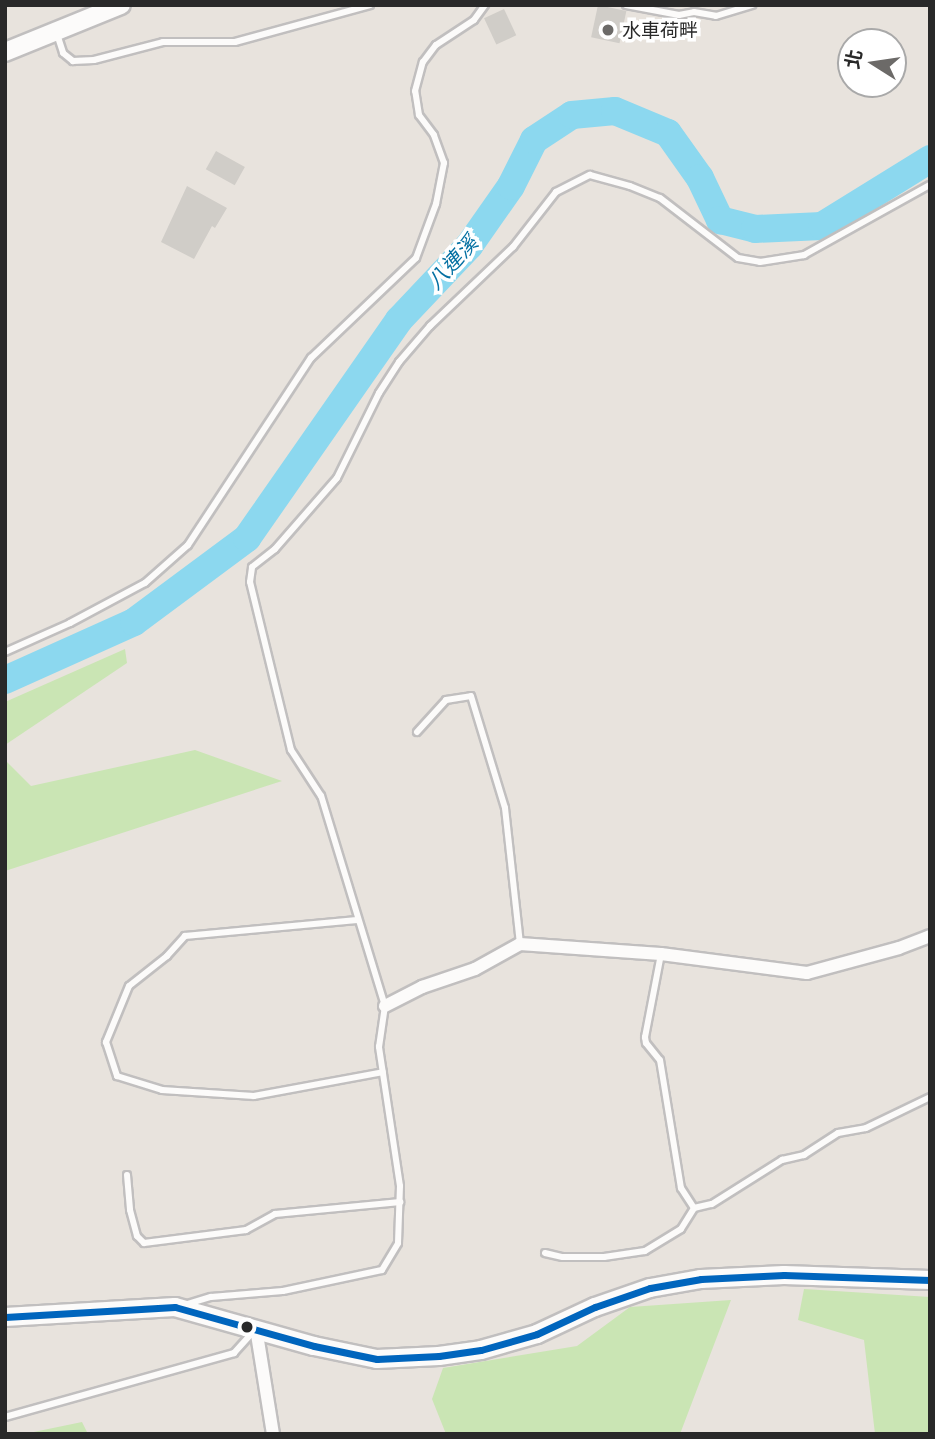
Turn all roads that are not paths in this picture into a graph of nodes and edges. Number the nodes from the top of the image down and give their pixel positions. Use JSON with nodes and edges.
{"nodes":[{"id":1,"x":370,"y":5,"type":"edge"},
{"id":2,"x":485,"y":5,"type":"edge"},
{"id":3,"x":626,"y":5,"type":"edge"},
{"id":4,"x":752,"y":5,"type":"edge"},
{"id":5,"x":109,"y":7,"type":"edge"},
{"id":6,"x":56,"y":32,"type":"junction"},
{"id":7,"x":5,"y":52,"type":"edge"},
{"id":8,"x":930,"y":185,"type":"edge"},
{"id":9,"x":5,"y":652,"type":"edge"},
{"id":10,"x":417,"y":732,"type":"dead end"},
{"id":11,"x":357,"y":920,"type":"junction"},
{"id":12,"x":930,"y":936,"type":"edge"},
{"id":13,"x":520,"y":944,"type":"junction"},
{"id":14,"x":661,"y":954,"type":"junction"},
{"id":15,"x":385,"y":1006,"type":"junction"},
{"id":16,"x":383,"y":1072,"type":"junction"},
{"id":17,"x":930,"y":1097,"type":"edge"},
{"id":18,"x":127,"y":1175,"type":"dead end"},
{"id":19,"x":400,"y":1202,"type":"junction"},
{"id":20,"x":694,"y":1208,"type":"junction"},
{"id":21,"x":545,"y":1253,"type":"dead end"},
{"id":22,"x":930,"y":1280,"type":"edge"},
{"id":23,"x":176,"y":1307,"type":"junction"},
{"id":24,"x":5,"y":1317,"type":"edge"},
{"id":25,"x":256,"y":1328,"type":"junction"},
{"id":26,"x":5,"y":1417,"type":"edge"},
{"id":27,"x":272,"y":1434,"type":"edge"}],
"edges":[{"from":1,"to":6,"type":"lane"},
{"from":2,"to":9,"type":"lane"},
{"from":3,"to":4,"type":"lane"},
{"from":5,"to":6,"type":"main road"},
{"from":6,"to":7,"type":"main road"},
{"from":8,"to":11,"type":"lane"},
{"from":10,"to":13,"type":"lane"},
{"from":11,"to":15,"type":"lane"},
{"from":11,"to":16,"type":"lane"},
{"from":12,"to":14,"type":"street"},
{"from":13,"to":14,"type":"street"},
{"from":13,"to":15,"type":"street"},
{"from":14,"to":20,"type":"lane"},
{"from":15,"to":16,"type":"lane"},
{"from":16,"to":19,"type":"lane"},
{"from":17,"to":20,"type":"lane"},
{"from":18,"to":19,"type":"lane"},
{"from":19,"to":23,"type":"lane"},
{"from":20,"to":21,"type":"lane"},
{"from":22,"to":25,"type":"main road"},
{"from":23,"to":24,"type":"main road"},
{"from":23,"to":25,"type":"main road"},
{"from":25,"to":26,"type":"lane"},
{"from":25,"to":27,"type":"street"}]}
